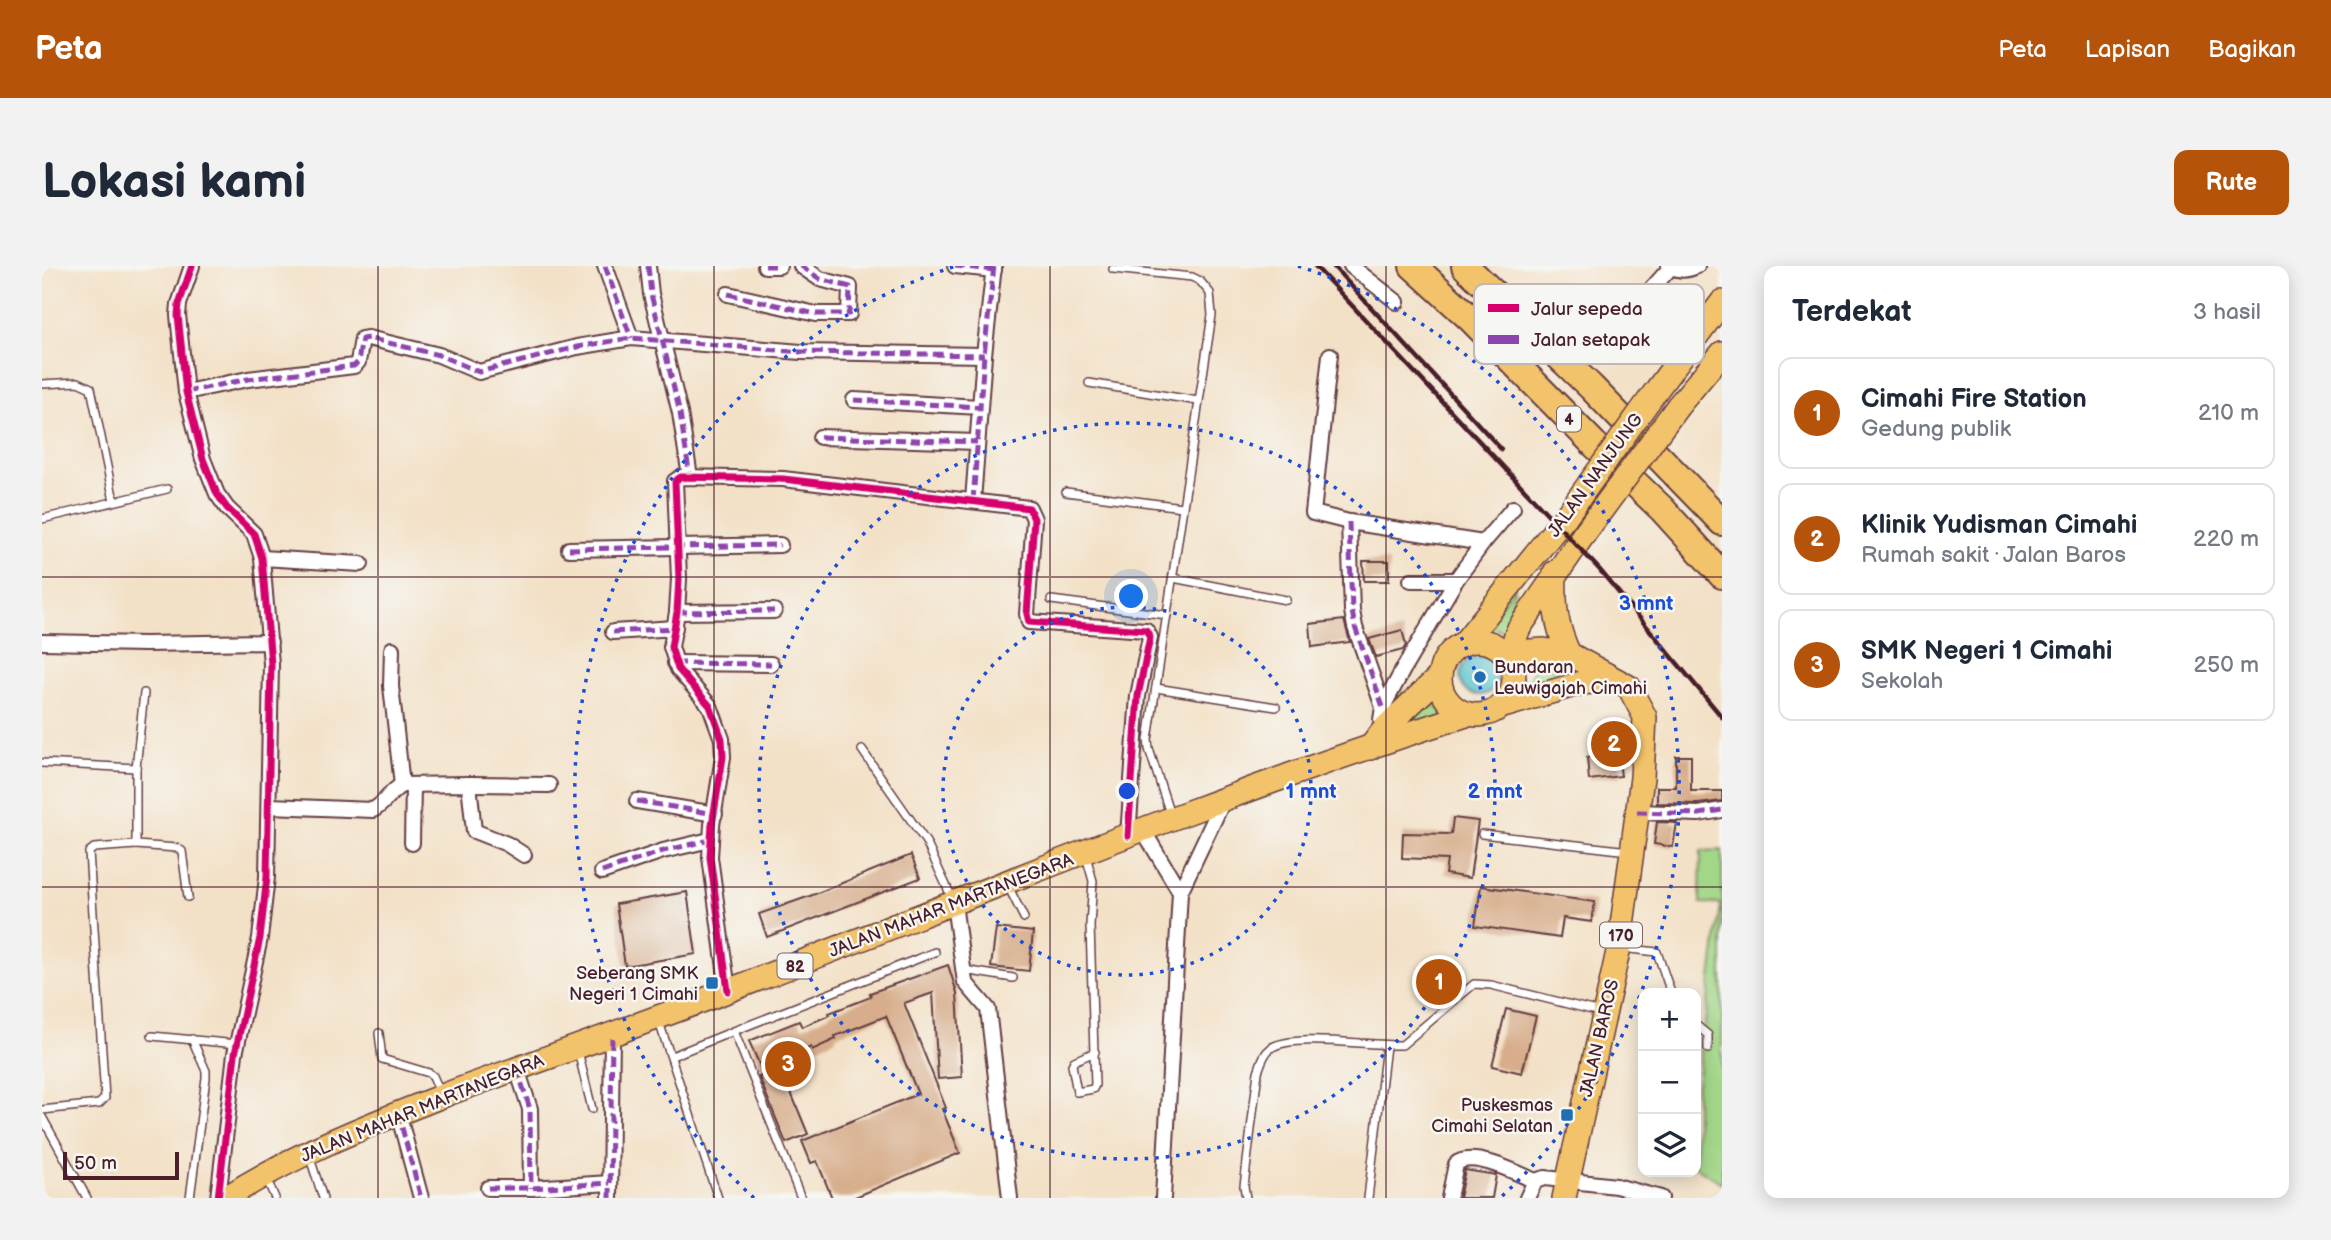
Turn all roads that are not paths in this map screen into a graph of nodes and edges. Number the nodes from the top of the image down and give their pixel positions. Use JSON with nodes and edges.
{"nodes":[{"id":1,"x":192,"y":266,"type":"edge"},
{"id":2,"x":605,"y":266,"type":"edge"},
{"id":3,"x":648,"y":266,"type":"edge"},
{"id":4,"x":765,"y":266,"type":"edge"},
{"id":5,"x":779,"y":266,"type":"edge"},
{"id":6,"x":801,"y":266,"type":"edge"},
{"id":7,"x":955,"y":266,"type":"edge"},
{"id":8,"x":1351,"y":266,"type":"edge"},
{"id":9,"x":1413,"y":266,"type":"edge"},
{"id":10,"x":1465,"y":266,"type":"edge"},
{"id":11,"x":1697,"y":266,"type":"edge"},
{"id":12,"x":1670,"y":267,"type":"edge"},
{"id":13,"x":994,"y":268,"type":"edge"},
{"id":14,"x":1113,"y":269,"type":"dead end"},
{"id":15,"x":1484,"y":284,"type":"edge"},
{"id":16,"x":1656,"y":284,"type":"edge"},
{"id":17,"x":728,"y":294,"type":"dead end"},
{"id":18,"x":1396,"y":302,"type":"dead end"},
{"id":19,"x":1721,"y":305,"type":"edge"},
{"id":20,"x":1474,"y":322,"type":"edge"},
{"id":21,"x":1704,"y":327,"type":"edge"},
{"id":22,"x":631,"y":338,"type":"junction"},
{"id":23,"x":662,"y":339,"type":"junction"},
{"id":24,"x":984,"y":355,"type":"junction"},
{"id":25,"x":1330,"y":355,"type":"dead end"},
{"id":26,"x":1717,"y":361,"type":"edge"},
{"id":27,"x":1516,"y":364,"type":"edge"},
{"id":28,"x":1567,"y":364,"type":"edge"},
{"id":29,"x":1676,"y":364,"type":"edge"},
{"id":30,"x":1089,"y":383,"type":"dead end"},
{"id":31,"x":42,"y":384,"type":"edge"},
{"id":32,"x":186,"y":392,"type":"junction"},
{"id":33,"x":854,"y":400,"type":"dead end"},
{"id":34,"x":1198,"y":401,"type":"junction"},
{"id":35,"x":980,"y":407,"type":"junction"},
{"id":36,"x":820,"y":437,"type":"dead end"},
{"id":37,"x":977,"y":442,"type":"junction"},
{"id":38,"x":690,"y":477,"type":"junction"},
{"id":39,"x":167,"y":489,"type":"dead end"},
{"id":40,"x":1066,"y":492,"type":"dead end"},
{"id":41,"x":973,"y":500,"type":"junction"},
{"id":42,"x":114,"y":501,"type":"junction"},
{"id":43,"x":1182,"y":507,"type":"junction"},
{"id":44,"x":1513,"y":508,"type":"dead end"},
{"id":45,"x":42,"y":519,"type":"edge"},
{"id":46,"x":1349,"y":522,"type":"junction"},
{"id":47,"x":1722,"y":522,"type":"edge"},
{"id":48,"x":1483,"y":543,"type":"junction"},
{"id":49,"x":780,"y":545,"type":"dead end"},
{"id":50,"x":679,"y":546,"type":"junction"},
{"id":51,"x":569,"y":549,"type":"dead end"},
{"id":52,"x":262,"y":558,"type":"junction"},
{"id":53,"x":361,"y":564,"type":"dead end"},
{"id":54,"x":1555,"y":572,"type":"junction"},
{"id":55,"x":1722,"y":575,"type":"edge"},
{"id":56,"x":1173,"y":578,"type":"junction"},
{"id":57,"x":1411,"y":580,"type":"dead end"},
{"id":58,"x":1456,"y":580,"type":"junction"},
{"id":59,"x":1051,"y":600,"type":"dead end"},
{"id":60,"x":1286,"y":600,"type":"dead end"},
{"id":61,"x":774,"y":611,"type":"dead end"},
{"id":62,"x":677,"y":612,"type":"junction"},
{"id":63,"x":1167,"y":615,"type":"junction"},
{"id":64,"x":675,"y":628,"type":"junction"},
{"id":65,"x":613,"y":632,"type":"dead end"},
{"id":66,"x":42,"y":642,"type":"edge"},
{"id":67,"x":270,"y":642,"type":"junction"},
{"id":68,"x":1462,"y":643,"type":"junction"},
{"id":69,"x":392,"y":649,"type":"dead end"},
{"id":70,"x":1569,"y":654,"type":"junction"},
{"id":71,"x":1511,"y":660,"type":"junction"},
{"id":72,"x":675,"y":663,"type":"junction"},
{"id":73,"x":771,"y":664,"type":"dead end"},
{"id":74,"x":1440,"y":676,"type":"junction"},
{"id":75,"x":1616,"y":680,"type":"junction"},
{"id":76,"x":1156,"y":688,"type":"junction"},
{"id":77,"x":145,"y":693,"type":"dead end"},
{"id":78,"x":1276,"y":707,"type":"dead end"},
{"id":79,"x":1500,"y":707,"type":"junction"},
{"id":80,"x":1469,"y":714,"type":"junction"},
{"id":81,"x":1385,"y":717,"type":"junction"},
{"id":82,"x":1370,"y":748,"type":"junction"},
{"id":83,"x":862,"y":750,"type":"dead end"},
{"id":84,"x":42,"y":763,"type":"edge"},
{"id":85,"x":136,"y":768,"type":"junction"},
{"id":86,"x":469,"y":784,"type":"junction"},
{"id":87,"x":407,"y":785,"type":"junction"},
{"id":88,"x":549,"y":785,"type":"dead end"},
{"id":89,"x":1224,"y":799,"type":"junction"},
{"id":90,"x":637,"y":801,"type":"dead end"},
{"id":91,"x":269,"y":806,"type":"junction"},
{"id":92,"x":1722,"y":810,"type":"edge"},
{"id":93,"x":1637,"y":812,"type":"junction"},
{"id":94,"x":715,"y":814,"type":"junction"},
{"id":95,"x":1172,"y":819,"type":"junction"},
{"id":96,"x":1136,"y":833,"type":"junction"},
{"id":97,"x":1482,"y":834,"type":"dead end"},
{"id":98,"x":710,"y":840,"type":"junction"},
{"id":99,"x":412,"y":843,"type":"dead end"},
{"id":100,"x":136,"y":845,"type":"junction"},
{"id":101,"x":1634,"y":851,"type":"junction"},
{"id":102,"x":1085,"y":853,"type":"junction"},
{"id":103,"x":524,"y":855,"type":"dead end"},
{"id":104,"x":603,"y":872,"type":"dead end"},
{"id":105,"x":1007,"y":884,"type":"junction"},
{"id":106,"x":1180,"y":892,"type":"junction"},
{"id":107,"x":188,"y":897,"type":"dead end"},
{"id":108,"x":954,"y":904,"type":"junction"},
{"id":109,"x":1024,"y":918,"type":"dead end"},
{"id":110,"x":1619,"y":947,"type":"junction"},
{"id":111,"x":935,"y":951,"type":"dead end"},
{"id":112,"x":964,"y":970,"type":"junction"},
{"id":113,"x":1013,"y":978,"type":"dead end"},
{"id":114,"x":1669,"y":988,"type":"edge"},
{"id":115,"x":728,"y":991,"type":"junction"},
{"id":116,"x":1605,"y":1014,"type":"junction"},
{"id":117,"x":657,"y":1018,"type":"junction"},
{"id":118,"x":1701,"y":1029,"type":"edge"},
{"id":119,"x":734,"y":1031,"type":"junction"},
{"id":120,"x":379,"y":1033,"type":"dead end"},
{"id":121,"x":612,"y":1034,"type":"junction"},
{"id":122,"x":152,"y":1036,"type":"dead end"},
{"id":123,"x":192,"y":1039,"type":"junction"},
{"id":124,"x":237,"y":1044,"type":"junction"},
{"id":125,"x":1387,"y":1046,"type":"junction"},
{"id":126,"x":577,"y":1047,"type":"junction"},
{"id":127,"x":1708,"y":1049,"type":"dead end"},
{"id":128,"x":1095,"y":1052,"type":"junction"},
{"id":129,"x":672,"y":1056,"type":"junction"},
{"id":130,"x":517,"y":1069,"type":"junction"},
{"id":131,"x":442,"y":1097,"type":"junction"},
{"id":132,"x":592,"y":1109,"type":"dead end"},
{"id":133,"x":42,"y":1110,"type":"edge"},
{"id":134,"x":398,"y":1113,"type":"junction"},
{"id":135,"x":42,"y":1116,"type":"edge"},
{"id":136,"x":308,"y":1152,"type":"junction"},
{"id":137,"x":264,"y":1173,"type":"junction"},
{"id":138,"x":1535,"y":1181,"type":"junction"},
{"id":139,"x":610,"y":1183,"type":"junction"},
{"id":140,"x":488,"y":1188,"type":"dead end"},
{"id":141,"x":531,"y":1188,"type":"junction"},
{"id":142,"x":1566,"y":1189,"type":"edge"},
{"id":143,"x":87,"y":1198,"type":"edge"},
{"id":144,"x":190,"y":1198,"type":"edge"},
{"id":145,"x":218,"y":1198,"type":"edge"},
{"id":146,"x":226,"y":1198,"type":"edge"},
{"id":147,"x":275,"y":1198,"type":"edge"},
{"id":148,"x":323,"y":1198,"type":"edge"},
{"id":149,"x":421,"y":1198,"type":"edge"},
{"id":150,"x":610,"y":1198,"type":"edge"},
{"id":151,"x":718,"y":1198,"type":"edge"},
{"id":152,"x":801,"y":1198,"type":"edge"},
{"id":153,"x":1010,"y":1198,"type":"edge"},
{"id":154,"x":1163,"y":1198,"type":"edge"},
{"id":155,"x":1246,"y":1198,"type":"edge"},
{"id":156,"x":1368,"y":1198,"type":"edge"},
{"id":157,"x":1449,"y":1198,"type":"edge"},
{"id":158,"x":1527,"y":1198,"type":"edge"},
{"id":159,"x":1661,"y":1198,"type":"edge"}],
"edges":[{"from":1,"to":32,"type":"street"},
{"from":2,"to":22,"type":"street"},
{"from":3,"to":23,"type":"street"},
{"from":4,"to":5,"type":"street"},
{"from":6,"to":17,"type":"street"},
{"from":7,"to":13,"type":"street"},
{"from":8,"to":18,"type":"street"},
{"from":9,"to":20,"type":"highway","number":"4"},
{"from":10,"to":15,"type":"highway","number":"4"},
{"from":11,"to":12,"type":"street"},
{"from":12,"to":16,"type":"street"},
{"from":13,"to":24,"type":"street"},
{"from":14,"to":34,"type":"lane"},
{"from":19,"to":21,"type":"main road","name":"JALAN NANJUNG","bridge":true},
{"from":22,"to":23,"type":"street"},
{"from":22,"to":32,"type":"street"},
{"from":23,"to":24,"type":"street"},
{"from":23,"to":38,"type":"street"},
{"from":24,"to":35,"type":"street"},
{"from":25,"to":46,"type":"street"},
{"from":26,"to":54,"type":"main road","name":"JALAN NANJUNG","bridge":true},
{"from":27,"to":55,"type":"highway","number":"4"},
{"from":28,"to":47,"type":"highway","number":"4"},
{"from":29,"to":68,"type":"main road","name":"JALAN NANJUNG","bridge":true},
{"from":30,"to":34,"type":"lane"},
{"from":31,"to":42,"type":"lane"},
{"from":32,"to":52,"type":"street"},
{"from":33,"to":35,"type":"street"},
{"from":34,"to":43,"type":"lane"},
{"from":35,"to":37,"type":"street"},
{"from":36,"to":37,"type":"street"},
{"from":37,"to":41,"type":"street"},
{"from":38,"to":41,"type":"street"},
{"from":38,"to":50,"type":"street"},
{"from":39,"to":42,"type":"lane"},
{"from":40,"to":43,"type":"lane"},
{"from":41,"to":96,"type":"street"},
{"from":42,"to":45,"type":"lane"},
{"from":43,"to":56,"type":"lane"},
{"from":44,"to":48,"type":"street"},
{"from":46,"to":48,"type":"street"},
{"from":46,"to":81,"type":"street"},
{"from":48,"to":58,"type":"street"},
{"from":49,"to":50,"type":"street"},
{"from":50,"to":51,"type":"street"},
{"from":50,"to":62,"type":"street"},
{"from":52,"to":53,"type":"street"},
{"from":52,"to":67,"type":"street"},
{"from":54,"to":70,"type":"main road"},
{"from":54,"to":71,"type":"main road","name":"JALAN NANJUNG"},
{"from":56,"to":60,"type":"lane"},
{"from":56,"to":63,"type":"lane"},
{"from":57,"to":58,"type":"street"},
{"from":58,"to":81,"type":"street"},
{"from":59,"to":63,"type":"lane"},
{"from":61,"to":62,"type":"street"},
{"from":62,"to":64,"type":"street"},
{"from":63,"to":76,"type":"lane"},
{"from":64,"to":65,"type":"street"},
{"from":64,"to":72,"type":"street"},
{"from":66,"to":67,"type":"street"},
{"from":67,"to":91,"type":"street"},
{"from":68,"to":71,"type":"main road"},
{"from":68,"to":74,"type":"main road"},
{"from":69,"to":87,"type":"street"},
{"from":70,"to":71,"type":"main road","name":"JALAN BAROS","number":"170"},
{"from":70,"to":75,"type":"main road","name":"JALAN BAROS","number":"170"},
{"from":71,"to":79,"type":"main road"},
{"from":72,"to":73,"type":"street"},
{"from":72,"to":94,"type":"street"},
{"from":74,"to":80,"type":"main road"},
{"from":74,"to":81,"type":"main road"},
{"from":75,"to":79,"type":"main road"},
{"from":75,"to":93,"type":"main road","name":"JALAN BAROS","number":"170"},
{"from":76,"to":78,"type":"lane"},
{"from":76,"to":95,"type":"lane"},
{"from":77,"to":85,"type":"lane"},
{"from":79,"to":80,"type":"main road"},
{"from":80,"to":82,"type":"main road","name":"JALAN MAHAR MARTANEGARA","number":"82"},
{"from":81,"to":82,"type":"main road"},
{"from":82,"to":89,"type":"main road","name":"JALAN MAHAR MARTANEGARA","number":"82"},
{"from":83,"to":108,"type":"lane"},
{"from":84,"to":85,"type":"lane"},
{"from":85,"to":100,"type":"lane"},
{"from":86,"to":87,"type":"street"},
{"from":86,"to":88,"type":"street"},
{"from":86,"to":103,"type":"street"},
{"from":87,"to":91,"type":"street"},
{"from":87,"to":99,"type":"street"},
{"from":89,"to":95,"type":"main road","name":"JALAN MAHAR MARTANEGARA","number":"82"},
{"from":89,"to":106,"type":"street"},
{"from":90,"to":94,"type":"street"},
{"from":91,"to":124,"type":"street"},
{"from":92,"to":93,"type":"street"},
{"from":93,"to":101,"type":"main road","name":"JALAN BAROS","number":"170"},
{"from":94,"to":98,"type":"street"},
{"from":95,"to":96,"type":"main road","name":"JALAN MAHAR MARTANEGARA","number":"82"},
{"from":96,"to":102,"type":"main road","name":"JALAN MAHAR MARTANEGARA","number":"82"},
{"from":96,"to":106,"type":"street"},
{"from":97,"to":101,"type":"lane"},
{"from":98,"to":104,"type":"street"},
{"from":98,"to":115,"type":"street"},
{"from":100,"to":107,"type":"lane"},
{"from":100,"to":133,"type":"lane"},
{"from":101,"to":110,"type":"main road","name":"JALAN BAROS","number":"170"},
{"from":102,"to":105,"type":"main road","name":"JALAN MAHAR MARTANEGARA","number":"82"},
{"from":102,"to":128,"type":"lane"},
{"from":105,"to":108,"type":"main road","name":"JALAN MAHAR MARTANEGARA","number":"82"},
{"from":105,"to":109,"type":"lane"},
{"from":106,"to":154,"type":"street"},
{"from":108,"to":112,"type":"street"},
{"from":108,"to":115,"type":"main road","name":"JALAN MAHAR MARTANEGARA","number":"82"},
{"from":110,"to":114,"type":"lane"},
{"from":110,"to":116,"type":"main road","name":"JALAN BAROS","number":"170"},
{"from":111,"to":119,"type":"lane"},
{"from":112,"to":113,"type":"lane"},
{"from":112,"to":153,"type":"street"},
{"from":115,"to":117,"type":"main road","name":"JALAN MAHAR MARTANEGARA","number":"82"},
{"from":116,"to":125,"type":"lane"},
{"from":116,"to":142,"type":"main road","name":"JALAN BAROS","number":"170"},
{"from":117,"to":121,"type":"main road","name":"JALAN MAHAR MARTANEGARA","number":"82"},
{"from":117,"to":129,"type":"lane"},
{"from":118,"to":127,"type":"lane"},
{"from":119,"to":129,"type":"lane"},
{"from":119,"to":152,"type":"lane"},
{"from":120,"to":131,"type":"lane"},
{"from":121,"to":126,"type":"main road","name":"JALAN MAHAR MARTANEGARA","number":"82"},
{"from":121,"to":139,"type":"street"},
{"from":122,"to":123,"type":"lane"},
{"from":123,"to":124,"type":"lane"},
{"from":123,"to":144,"type":"lane"},
{"from":124,"to":145,"type":"street"},
{"from":125,"to":155,"type":"lane"},
{"from":125,"to":156,"type":"lane"},
{"from":126,"to":130,"type":"main road","name":"JALAN MAHAR MARTANEGARA","number":"82"},
{"from":126,"to":132,"type":"lane"},
{"from":128,"to":128,"type":"lane"},
{"from":129,"to":151,"type":"lane"},
{"from":130,"to":131,"type":"main road","name":"JALAN MAHAR MARTANEGARA","number":"82"},
{"from":130,"to":141,"type":"street"},
{"from":131,"to":134,"type":"main road","name":"JALAN MAHAR MARTANEGARA","number":"82"},
{"from":134,"to":136,"type":"main road","name":"JALAN MAHAR MARTANEGARA","number":"82"},
{"from":134,"to":149,"type":"street"},
{"from":135,"to":143,"type":"lane"},
{"from":136,"to":137,"type":"main road","name":"JALAN MAHAR MARTANEGARA","number":"82"},
{"from":136,"to":148,"type":"lane"},
{"from":137,"to":146,"type":"main road","name":"JALAN MAHAR MARTANEGARA","number":"82"},
{"from":137,"to":147,"type":"lane"},
{"from":138,"to":142,"type":"street"},
{"from":138,"to":157,"type":"street"},
{"from":138,"to":158,"type":"street"},
{"from":139,"to":141,"type":"street"},
{"from":139,"to":150,"type":"street"},
{"from":140,"to":141,"type":"street"},
{"from":142,"to":159,"type":"street"}]}
